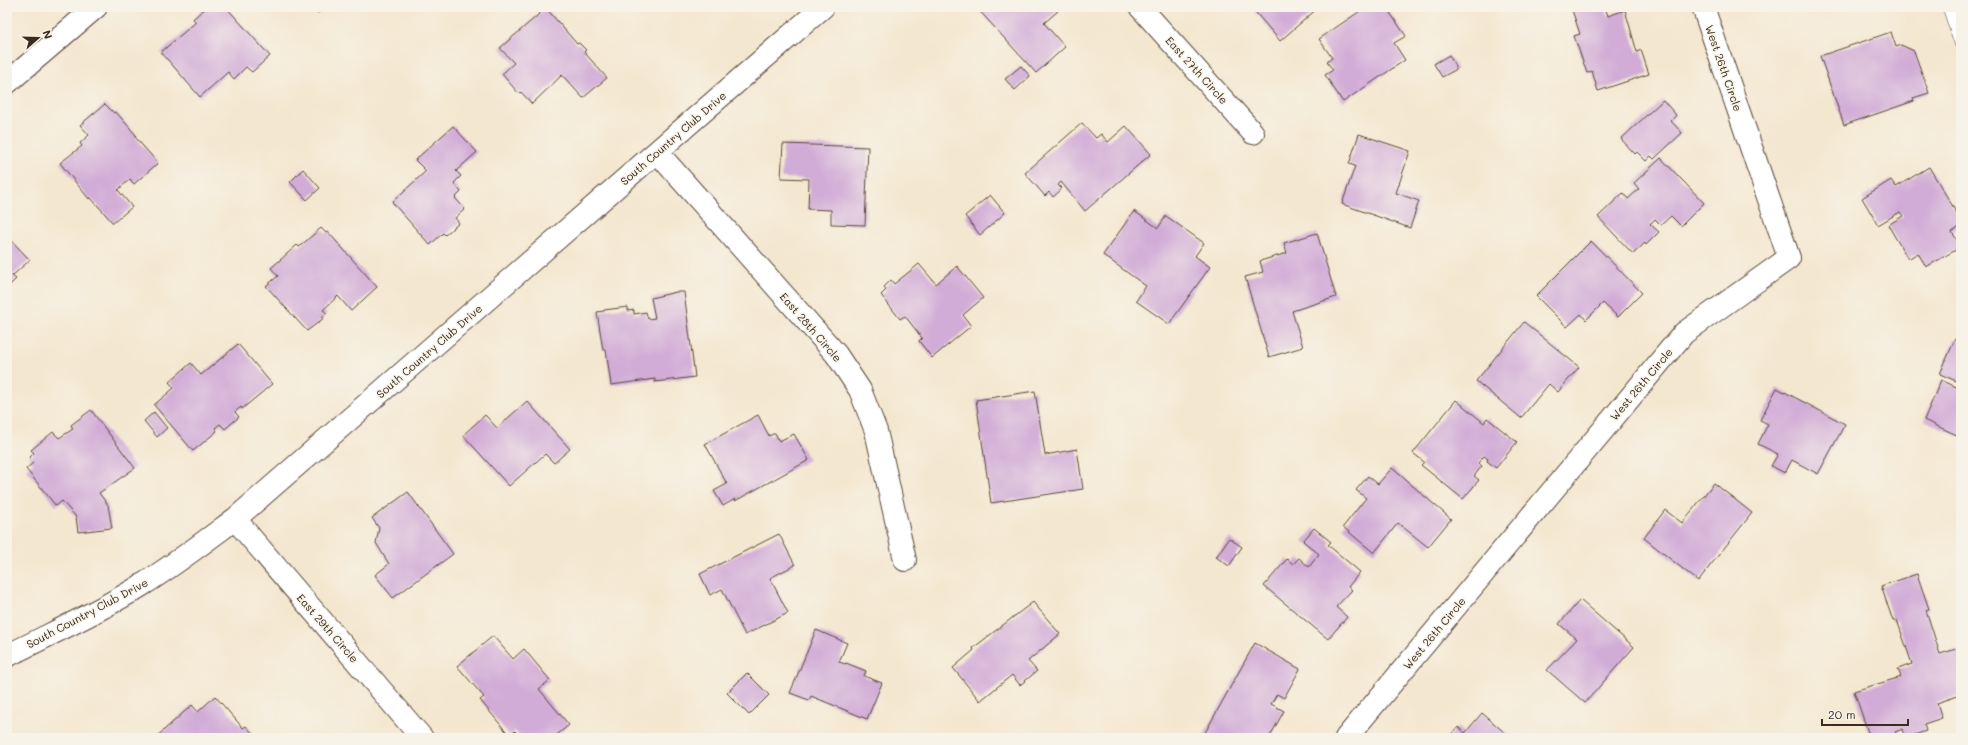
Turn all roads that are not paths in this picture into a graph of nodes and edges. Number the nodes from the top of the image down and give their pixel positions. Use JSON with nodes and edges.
{"nodes":[{"id":1,"x":96,"y":7,"type":"edge"},
{"id":2,"x":823,"y":7,"type":"edge"},
{"id":3,"x":1140,"y":7,"type":"edge"},
{"id":4,"x":1703,"y":7,"type":"edge"},
{"id":5,"x":1949,"y":7,"type":"edge"},
{"id":6,"x":1961,"y":43,"type":"edge"},
{"id":7,"x":7,"y":83,"type":"edge"},
{"id":8,"x":1253,"y":132,"type":"dead end"},
{"id":9,"x":658,"y":152,"type":"junction"},
{"id":10,"x":235,"y":519,"type":"junction"},
{"id":11,"x":905,"y":560,"type":"dead end"},
{"id":12,"x":7,"y":656,"type":"edge"},
{"id":13,"x":422,"y":738,"type":"edge"},
{"id":14,"x":1346,"y":738,"type":"edge"}],
"edges":[{"from":1,"to":7,"type":"street"},
{"from":2,"to":9,"type":"street","name":"South Country Club Drive"},
{"from":3,"to":8,"type":"street","name":"East 27th Circle"},
{"from":4,"to":14,"type":"street","name":"West 26th Circle"},
{"from":5,"to":6,"type":"lane"},
{"from":9,"to":10,"type":"street","name":"South Country Club Drive"},
{"from":9,"to":11,"type":"street","name":"East 28th Circle"},
{"from":10,"to":12,"type":"street","name":"South Country Club Drive"},
{"from":10,"to":13,"type":"street","name":"East 29th Circle"}]}
